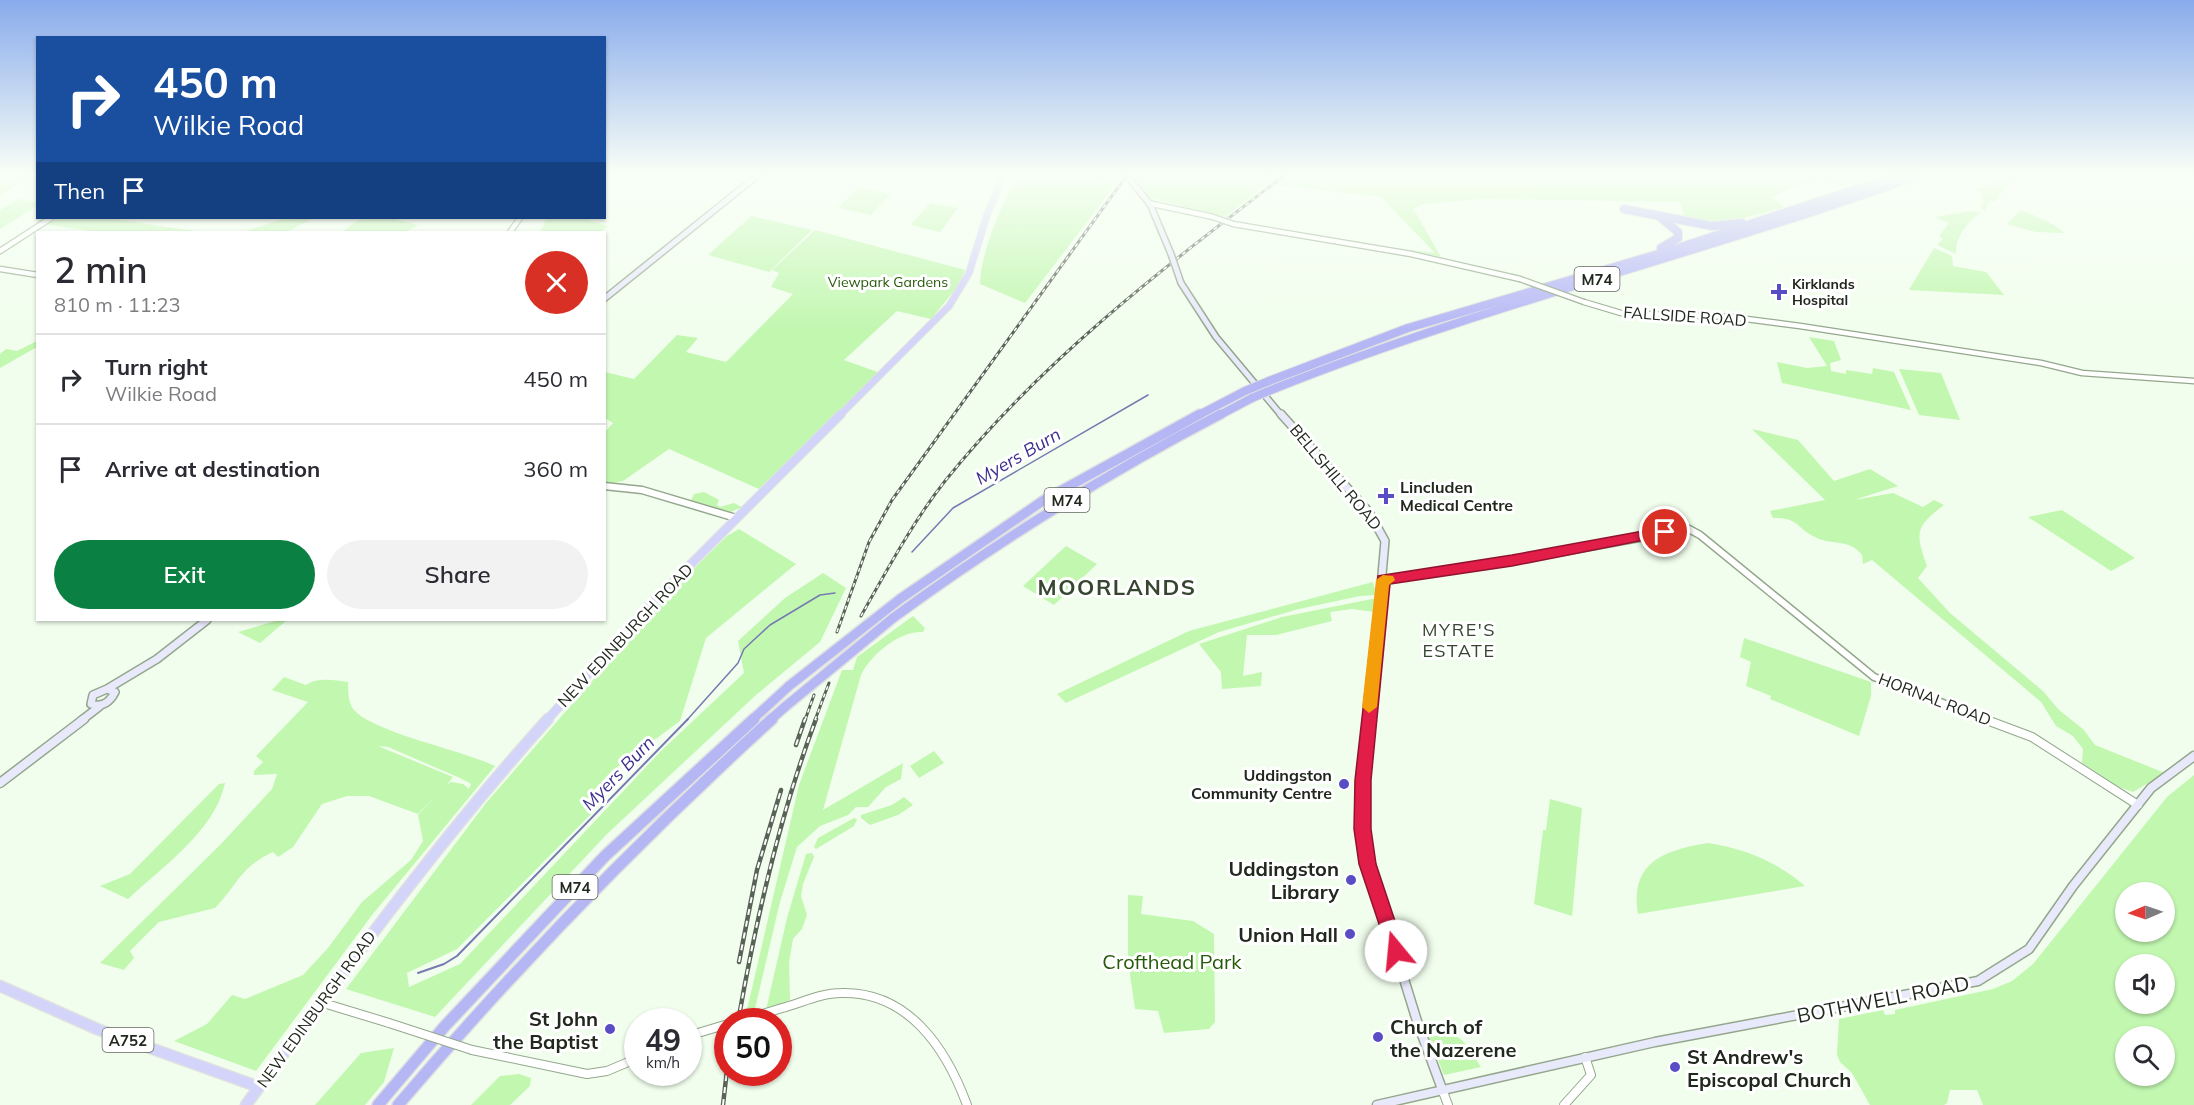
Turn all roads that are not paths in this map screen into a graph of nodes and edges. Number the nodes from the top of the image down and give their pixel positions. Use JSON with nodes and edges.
{"nodes":[{"id":1,"x":38,"y":227,"type":"edge"},
{"id":2,"x":694,"y":227,"type":"edge"},
{"id":3,"x":983,"y":227,"type":"edge"},
{"id":4,"x":1159,"y":227,"type":"edge"},
{"id":5,"x":1245,"y":227,"type":"edge"},
{"id":6,"x":1673,"y":227,"type":"edge"},
{"id":7,"x":1740,"y":227,"type":"edge"},
{"id":8,"x":1771,"y":227,"type":"edge"},
{"id":9,"x":0,"y":251,"type":"edge"},
{"id":10,"x":0,"y":269,"type":"edge"},
{"id":11,"x":36,"y":275,"type":"edge"},
{"id":12,"x":1580,"y":277,"type":"junction"},
{"id":13,"x":606,"y":297,"type":"edge"},
{"id":14,"x":2194,"y":381,"type":"edge"},
{"id":15,"x":1248,"y":395,"type":"junction"},
{"id":16,"x":606,"y":486,"type":"edge"},
{"id":17,"x":736,"y":518,"type":"junction"},
{"id":18,"x":1383,"y":580,"type":"junction"},
{"id":19,"x":206,"y":621,"type":"edge"},
{"id":20,"x":111,"y":691,"type":"junction"},
{"id":21,"x":90,"y":702,"type":"junction"},
{"id":22,"x":100,"y":706,"type":"junction"},
{"id":23,"x":81,"y":718,"type":"junction"},
{"id":24,"x":2194,"y":756,"type":"edge"},
{"id":25,"x":0,"y":783,"type":"edge"},
{"id":26,"x":2138,"y":805,"type":"junction"},
{"id":27,"x":0,"y":986,"type":"edge"},
{"id":28,"x":320,"y":1002,"type":"junction"},
{"id":29,"x":782,"y":1008,"type":"edge"},
{"id":30,"x":1585,"y":1057,"type":"junction"},
{"id":31,"x":624,"y":1064,"type":"edge"},
{"id":32,"x":258,"y":1087,"type":"junction"},
{"id":33,"x":1442,"y":1089,"type":"junction"},
{"id":34,"x":246,"y":1105,"type":"edge"},
{"id":35,"x":378,"y":1105,"type":"edge"},
{"id":36,"x":398,"y":1105,"type":"edge"},
{"id":37,"x":967,"y":1105,"type":"edge"},
{"id":38,"x":1377,"y":1105,"type":"edge"},
{"id":39,"x":1448,"y":1105,"type":"edge"},
{"id":40,"x":1564,"y":1105,"type":"edge"}],
"edges":[{"from":1,"to":9,"type":"street"},
{"from":2,"to":13,"type":"main road"},
{"from":3,"to":17,"type":"main road","name":"NEW EDINBURGH ROAD"},
{"from":4,"to":18,"type":"main road","name":"BELLSHILL ROAD","bridge":true},
{"from":5,"to":14,"type":"street","name":"FALLSIDE ROAD","bridge":true},
{"from":6,"to":12,"type":"highway"},
{"from":7,"to":12,"type":"highway","number":"M74"},
{"from":8,"to":15,"type":"highway","number":"M74","bridge":true},
{"from":10,"to":11,"type":"street"},
{"from":12,"to":15,"type":"highway","number":"M74","bridge":true},
{"from":15,"to":35,"type":"highway","number":"M74","bridge":true},
{"from":15,"to":36,"type":"highway","number":"M74","bridge":true},
{"from":16,"to":17,"type":"street"},
{"from":17,"to":28,"type":"main road","name":"NEW EDINBURGH ROAD"},
{"from":18,"to":26,"type":"street","name":"HORNAL ROAD"},
{"from":18,"to":33,"type":"main road","name":"BELLSHILL ROAD"},
{"from":19,"to":20,"type":"main road"},
{"from":20,"to":21,"type":"main road"},
{"from":20,"to":22,"type":"main road"},
{"from":21,"to":22,"type":"main road"},
{"from":21,"to":23,"type":"main road"},
{"from":22,"to":23,"type":"main road"},
{"from":23,"to":25,"type":"main road"},
{"from":24,"to":26,"type":"main road","name":"BOTHWELL ROAD"},
{"from":26,"to":30,"type":"main road","name":"BOTHWELL ROAD"},
{"from":27,"to":32,"type":"main road","number":"A752"},
{"from":28,"to":31,"type":"street","bridge":true},
{"from":28,"to":32,"type":"main road","name":"NEW EDINBURGH ROAD"},
{"from":29,"to":37,"type":"street","bridge":true},
{"from":30,"to":33,"type":"main road","name":"BOTHWELL ROAD"},
{"from":30,"to":40,"type":"street"},
{"from":32,"to":34,"type":"main road","name":"NEW EDINBURGH ROAD"},
{"from":33,"to":38,"type":"main road","name":"BOTHWELL ROAD"},
{"from":33,"to":39,"type":"street","name":"BELLSHILL ROAD"}]}
